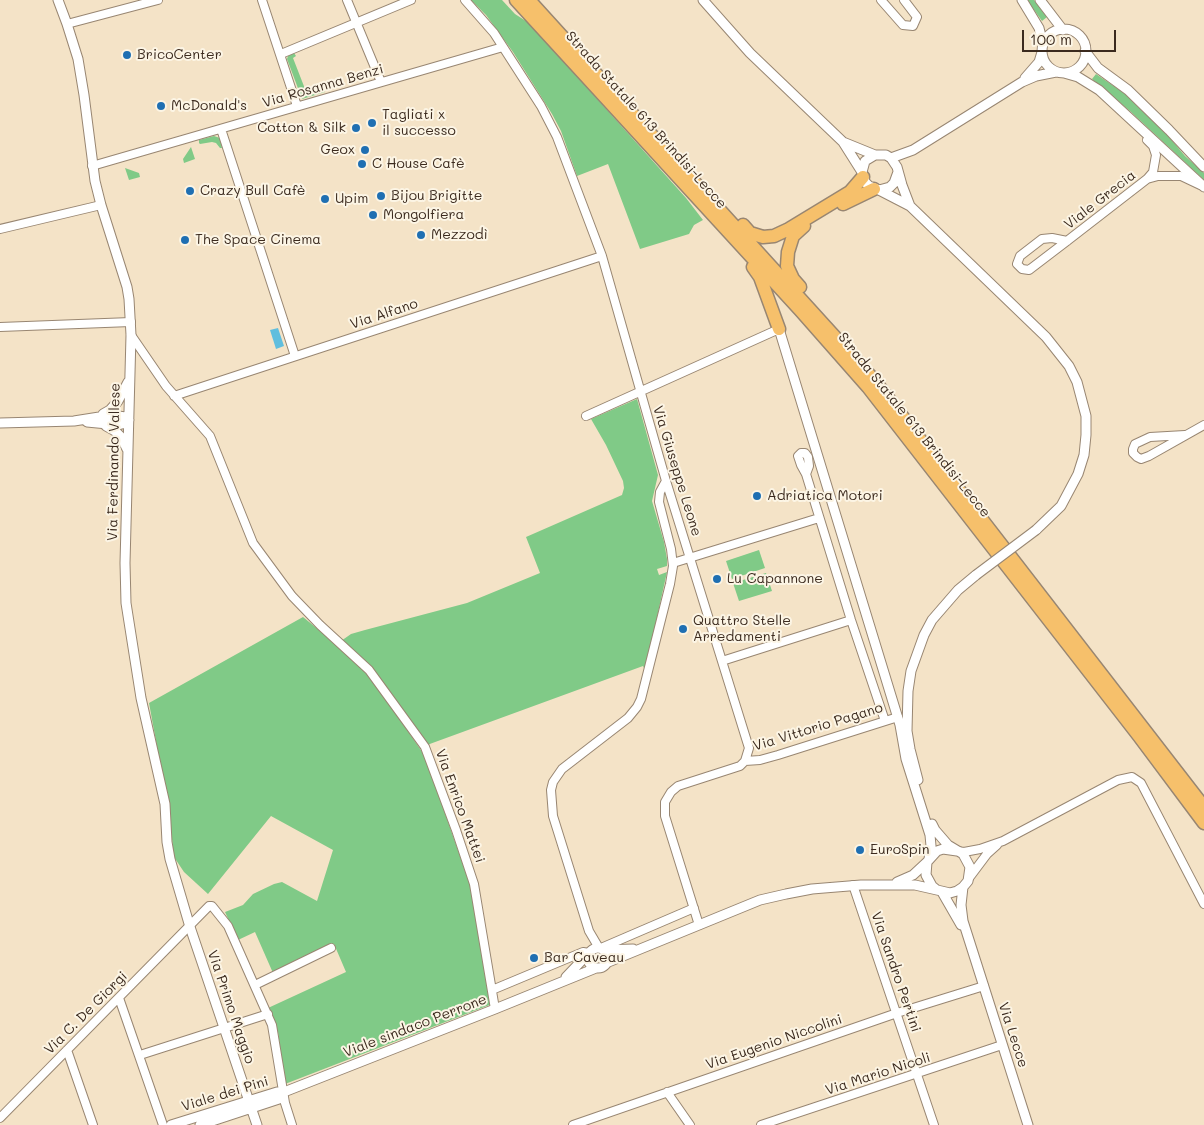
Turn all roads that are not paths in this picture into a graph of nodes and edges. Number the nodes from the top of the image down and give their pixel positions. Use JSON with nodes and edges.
{"nodes":[{"id":1,"x":58,"y":0,"type":"edge"},
{"id":2,"x":156,"y":0,"type":"edge"},
{"id":3,"x":262,"y":0,"type":"edge"},
{"id":4,"x":348,"y":0,"type":"edge"},
{"id":5,"x":411,"y":0,"type":"edge"},
{"id":6,"x":465,"y":0,"type":"edge"},
{"id":7,"x":514,"y":0,"type":"edge"},
{"id":8,"x":703,"y":0,"type":"edge"},
{"id":9,"x":881,"y":0,"type":"edge"},
{"id":10,"x":904,"y":0,"type":"edge"},
{"id":11,"x":1022,"y":0,"type":"edge"},
{"id":12,"x":1044,"y":2,"type":"edge"},
{"id":13,"x":528,"y":6,"type":"edge"},
{"id":14,"x":357,"y":23,"type":"junction"},
{"id":15,"x":67,"y":24,"type":"junction"},
{"id":16,"x":1063,"y":30,"type":"junction"},
{"id":17,"x":503,"y":47,"type":"junction"},
{"id":18,"x":1043,"y":48,"type":"junction"},
{"id":19,"x":1086,"y":51,"type":"junction"},
{"id":20,"x":280,"y":54,"type":"junction"},
{"id":21,"x":1060,"y":72,"type":"junction"},
{"id":22,"x":381,"y":82,"type":"junction"},
{"id":23,"x":1022,"y":82,"type":"junction"},
{"id":24,"x":297,"y":106,"type":"junction"},
{"id":25,"x":1127,"y":116,"type":"junction"},
{"id":26,"x":222,"y":129,"type":"junction"},
{"id":27,"x":842,"y":142,"type":"junction"},
{"id":28,"x":913,"y":150,"type":"junction"},
{"id":29,"x":875,"y":155,"type":"junction"},
{"id":30,"x":891,"y":158,"type":"junction"},
{"id":31,"x":678,"y":162,"type":"junction"},
{"id":32,"x":92,"y":166,"type":"junction"},
{"id":33,"x":1204,"y":168,"type":"edge"},
{"id":34,"x":898,"y":170,"type":"junction"},
{"id":35,"x":862,"y":174,"type":"junction"},
{"id":36,"x":1147,"y":179,"type":"junction"},
{"id":37,"x":1204,"y":187,"type":"edge"},
{"id":38,"x":877,"y":190,"type":"junction"},
{"id":39,"x":700,"y":202,"type":"junction"},
{"id":40,"x":101,"y":205,"type":"junction"},
{"id":41,"x":910,"y":206,"type":"junction"},
{"id":42,"x":0,"y":229,"type":"edge"},
{"id":43,"x":1067,"y":241,"type":"junction"},
{"id":44,"x":602,"y":256,"type":"junction"},
{"id":45,"x":131,"y":322,"type":"junction"},
{"id":46,"x":0,"y":327,"type":"edge"},
{"id":47,"x":779,"y":329,"type":"junction"},
{"id":48,"x":131,"y":335,"type":"junction"},
{"id":49,"x":841,"y":342,"type":"junction"},
{"id":50,"x":294,"y":356,"type":"junction"},
{"id":51,"x":130,"y":375,"type":"junction"},
{"id":52,"x":640,"y":392,"type":"junction"},
{"id":53,"x":174,"y":396,"type":"junction"},
{"id":54,"x":586,"y":416,"type":"dead end"},
{"id":55,"x":97,"y":420,"type":"junction"},
{"id":56,"x":129,"y":420,"type":"junction"},
{"id":57,"x":0,"y":423,"type":"edge"},
{"id":58,"x":1204,"y":425,"type":"edge"},
{"id":59,"x":1186,"y":435,"type":"junction"},
{"id":60,"x":128,"y":457,"type":"junction"},
{"id":61,"x":806,"y":474,"type":"dead end"},
{"id":62,"x":666,"y":481,"type":"junction"},
{"id":63,"x":819,"y":518,"type":"junction"},
{"id":64,"x":690,"y":558,"type":"junction"},
{"id":65,"x":673,"y":563,"type":"junction"},
{"id":66,"x":851,"y":620,"type":"junction"},
{"id":67,"x":722,"y":661,"type":"junction"},
{"id":68,"x":898,"y":716,"type":"junction"},
{"id":69,"x":885,"y":721,"type":"junction"},
{"id":70,"x":745,"y":761,"type":"junction"},
{"id":71,"x":1204,"y":807,"type":"edge"},
{"id":72,"x":1204,"y":823,"type":"edge"},
{"id":73,"x":932,"y":824,"type":"junction"},
{"id":74,"x":1003,"y":841,"type":"junction"},
{"id":75,"x":957,"y":850,"type":"junction"},
{"id":76,"x":929,"y":859,"type":"junction"},
{"id":77,"x":965,"y":884,"type":"junction"},
{"id":78,"x":853,"y":885,"type":"junction"},
{"id":79,"x":881,"y":885,"type":"junction"},
{"id":80,"x":939,"y":891,"type":"junction"},
{"id":81,"x":1204,"y":904,"type":"edge"},
{"id":82,"x":694,"y":908,"type":"junction"},
{"id":83,"x":699,"y":925,"type":"junction"},
{"id":84,"x":190,"y":926,"type":"junction"},
{"id":85,"x":648,"y":946,"type":"junction"},
{"id":86,"x":331,"y":948,"type":"dead end"},
{"id":87,"x":595,"y":951,"type":"junction"},
{"id":88,"x":973,"y":953,"type":"junction"},
{"id":89,"x":606,"y":963,"type":"junction"},
{"id":90,"x":596,"y":968,"type":"junction"},
{"id":91,"x":556,"y":984,"type":"junction"},
{"id":92,"x":255,"y":985,"type":"junction"},
{"id":93,"x":984,"y":986,"type":"junction"},
{"id":94,"x":492,"y":990,"type":"junction"},
{"id":95,"x":118,"y":998,"type":"junction"},
{"id":96,"x":495,"y":1010,"type":"junction"},
{"id":97,"x":897,"y":1013,"type":"junction"},
{"id":98,"x":268,"y":1014,"type":"junction"},
{"id":99,"x":224,"y":1028,"type":"junction"},
{"id":100,"x":1002,"y":1046,"type":"junction"},
{"id":101,"x":67,"y":1050,"type":"junction"},
{"id":102,"x":140,"y":1055,"type":"junction"},
{"id":103,"x":918,"y":1074,"type":"junction"},
{"id":104,"x":284,"y":1092,"type":"junction"},
{"id":105,"x":667,"y":1092,"type":"junction"},
{"id":106,"x":250,"y":1105,"type":"junction"},
{"id":107,"x":0,"y":1118,"type":"edge"},
{"id":108,"x":593,"y":1118,"type":"junction"},
{"id":109,"x":93,"y":1125,"type":"edge"},
{"id":110,"x":163,"y":1125,"type":"edge"},
{"id":111,"x":171,"y":1125,"type":"edge"},
{"id":112,"x":200,"y":1125,"type":"edge"},
{"id":113,"x":257,"y":1125,"type":"edge"},
{"id":114,"x":292,"y":1125,"type":"edge"},
{"id":115,"x":573,"y":1125,"type":"edge"},
{"id":116,"x":598,"y":1125,"type":"edge"},
{"id":117,"x":690,"y":1125,"type":"edge"},
{"id":118,"x":761,"y":1125,"type":"edge"},
{"id":119,"x":934,"y":1125,"type":"edge"},
{"id":120,"x":1028,"y":1125,"type":"edge"}],
"edges":[{"from":1,"to":15,"type":"street","name":"Via Ferdinando Vallese"},
{"from":2,"to":15,"type":"street"},
{"from":3,"to":20,"type":"street"},
{"from":4,"to":14,"type":"street"},
{"from":5,"to":14,"type":"street"},
{"from":6,"to":17,"type":"street","name":"Via Giuseppe Leone"},
{"from":7,"to":13,"type":"highway"},
{"from":8,"to":27,"type":"street"},
{"from":9,"to":10,"type":"street"},
{"from":11,"to":18,"type":"street"},
{"from":12,"to":16,"type":"street"},
{"from":13,"to":31,"type":"highway","name":"Strada Statale 613 Brindisi-Lecce"},
{"from":13,"to":39,"type":"highway","name":"Strada Statale 613 Brindisi-Lecce"},
{"from":14,"to":20,"type":"street"},
{"from":14,"to":22,"type":"street"},
{"from":15,"to":32,"type":"street","name":"Via Ferdinando Vallese"},
{"from":16,"to":18,"type":"street"},
{"from":16,"to":19,"type":"street"},
{"from":17,"to":22,"type":"street","name":"Via Rosanna Benzi"},
{"from":17,"to":44,"type":"street","name":"Via Giuseppe Leone"},
{"from":18,"to":21,"type":"street"},
{"from":18,"to":23,"type":"street"},
{"from":19,"to":21,"type":"street"},
{"from":19,"to":33,"type":"street"},
{"from":20,"to":24,"type":"street"},
{"from":21,"to":23,"type":"street"},
{"from":21,"to":25,"type":"street"},
{"from":22,"to":24,"type":"street","name":"Via Rosanna Benzi"},
{"from":23,"to":28,"type":"street"},
{"from":24,"to":26,"type":"street","name":"Via Rosanna Benzi"},
{"from":25,"to":36,"type":"street","name":"Viale Grecia"},
{"from":25,"to":37,"type":"street"},
{"from":26,"to":32,"type":"street","name":"Via Rosanna Benzi"},
{"from":26,"to":50,"type":"street"},
{"from":27,"to":29,"type":"street"},
{"from":27,"to":35,"type":"street"},
{"from":28,"to":30,"type":"street"},
{"from":28,"to":34,"type":"street"},
{"from":29,"to":30,"type":"street"},
{"from":29,"to":35,"type":"street"},
{"from":30,"to":34,"type":"street"},
{"from":31,"to":35,"type":"highway"},
{"from":31,"to":49,"type":"highway","name":"Strada Statale 613 Brindisi-Lecce"},
{"from":32,"to":40,"type":"street","name":"Via Ferdinando Vallese"},
{"from":34,"to":38,"type":"street"},
{"from":34,"to":41,"type":"street"},
{"from":35,"to":38,"type":"street"},
{"from":36,"to":37,"type":"street","name":"Viale Grecia"},
{"from":36,"to":43,"type":"street","name":"Viale Grecia"},
{"from":38,"to":41,"type":"street"},
{"from":38,"to":49,"type":"highway"},
{"from":39,"to":47,"type":"highway"},
{"from":39,"to":72,"type":"highway","name":"Strada Statale 613 Brindisi-Lecce"},
{"from":40,"to":42,"type":"street"},
{"from":40,"to":45,"type":"street","name":"Via Ferdinando Vallese"},
{"from":41,"to":73,"type":"street","bridge":true},
{"from":43,"to":43,"type":"street","name":"Viale Grecia"},
{"from":44,"to":50,"type":"street","name":"Via Alfano"},
{"from":44,"to":52,"type":"street","name":"Via Giuseppe Leone"},
{"from":45,"to":46,"type":"street"},
{"from":45,"to":48,"type":"street","name":"Via Ferdinando Vallese"},
{"from":47,"to":52,"type":"street"},
{"from":47,"to":68,"type":"street"},
{"from":48,"to":51,"type":"street","name":"Via Ferdinando Vallese"},
{"from":48,"to":53,"type":"street","name":"Via Enrico Mattei"},
{"from":49,"to":71,"type":"highway","name":"Strada Statale 613 Brindisi-Lecce"},
{"from":50,"to":53,"type":"street","name":"Via Alfano"},
{"from":51,"to":55,"type":"street"},
{"from":51,"to":56,"type":"street","name":"Via Ferdinando Vallese"},
{"from":52,"to":54,"type":"street"},
{"from":52,"to":62,"type":"street","name":"Via Giuseppe Leone"},
{"from":53,"to":94,"type":"street","name":"Via Enrico Mattei"},
{"from":55,"to":56,"type":"street"},
{"from":55,"to":57,"type":"street"},
{"from":55,"to":60,"type":"street"},
{"from":56,"to":60,"type":"street","name":"Via Ferdinando Vallese"},
{"from":58,"to":59,"type":"street"},
{"from":59,"to":59,"type":"street"},
{"from":60,"to":84,"type":"street","name":"Via Ferdinando Vallese"},
{"from":61,"to":63,"type":"street"},
{"from":62,"to":64,"type":"street","name":"Via Giuseppe Leone"},
{"from":62,"to":65,"type":"street"},
{"from":63,"to":64,"type":"street"},
{"from":63,"to":66,"type":"street"},
{"from":64,"to":65,"type":"street"},
{"from":64,"to":67,"type":"street","name":"Via Giuseppe Leone"},
{"from":65,"to":87,"type":"street"},
{"from":66,"to":67,"type":"street"},
{"from":66,"to":69,"type":"street"},
{"from":67,"to":70,"type":"street","name":"Via Giuseppe Leone"},
{"from":68,"to":69,"type":"street","name":"Via Vittorio Pagano"},
{"from":68,"to":76,"type":"street"},
{"from":69,"to":70,"type":"street","name":"Via Vittorio Pagano"},
{"from":70,"to":82,"type":"street"},
{"from":73,"to":75,"type":"street"},
{"from":73,"to":76,"type":"street"},
{"from":74,"to":75,"type":"street"},
{"from":74,"to":77,"type":"street"},
{"from":74,"to":81,"type":"street"},
{"from":75,"to":76,"type":"street"},
{"from":75,"to":77,"type":"street"},
{"from":76,"to":79,"type":"street"},
{"from":76,"to":80,"type":"street"},
{"from":77,"to":80,"type":"street"},
{"from":77,"to":88,"type":"street","name":"Via Lecce"},
{"from":78,"to":79,"type":"street"},
{"from":78,"to":83,"type":"street"},
{"from":78,"to":97,"type":"street","name":"Via Sandro Pertini"},
{"from":79,"to":80,"type":"street"},
{"from":80,"to":88,"type":"street","name":"Via Lecce"},
{"from":82,"to":83,"type":"street"},
{"from":82,"to":87,"type":"street"},
{"from":83,"to":85,"type":"street"},
{"from":84,"to":92,"type":"street","name":"Via C. De Giorgi"},
{"from":84,"to":95,"type":"street","name":"Via C. De Giorgi"},
{"from":84,"to":99,"type":"street","name":"Via Primo Maggio"},
{"from":85,"to":87,"type":"street"},
{"from":85,"to":89,"type":"street"},
{"from":86,"to":92,"type":"street"},
{"from":87,"to":89,"type":"street"},
{"from":87,"to":90,"type":"street"},
{"from":87,"to":91,"type":"street","name":"Viale sindaco Perrone"},
{"from":87,"to":94,"type":"street"},
{"from":88,"to":93,"type":"street","name":"Via Lecce"},
{"from":89,"to":90,"type":"street","name":"Viale sindaco Perrone"},
{"from":90,"to":91,"type":"street","name":"Viale sindaco Perrone"},
{"from":91,"to":96,"type":"street","name":"Viale sindaco Perrone"},
{"from":92,"to":98,"type":"street"},
{"from":93,"to":97,"type":"street","name":"Via Eugenio Niccolini"},
{"from":93,"to":100,"type":"street","name":"Via Lecce"},
{"from":94,"to":96,"type":"street","name":"Via Enrico Mattei"},
{"from":95,"to":101,"type":"street","name":"Via C. De Giorgi"},
{"from":95,"to":102,"type":"street"},
{"from":96,"to":104,"type":"street","name":"Viale sindaco Perrone"},
{"from":97,"to":103,"type":"street","name":"Via Sandro Pertini"},
{"from":97,"to":105,"type":"street","name":"Via Eugenio Niccolini"},
{"from":98,"to":99,"type":"street"},
{"from":98,"to":104,"type":"street"},
{"from":99,"to":102,"type":"street"},
{"from":99,"to":106,"type":"street","name":"Via Primo Maggio"},
{"from":100,"to":103,"type":"street","name":"Via Mario Nicoli"},
{"from":100,"to":120,"type":"street","name":"Via Lecce"},
{"from":101,"to":107,"type":"street","name":"Via C. De Giorgi"},
{"from":101,"to":109,"type":"street"},
{"from":102,"to":110,"type":"street"},
{"from":103,"to":118,"type":"street","name":"Via Mario Nicoli"},
{"from":103,"to":119,"type":"street","name":"Via Sandro Pertini"},
{"from":104,"to":106,"type":"street","name":"Viale dei Pini"},
{"from":104,"to":114,"type":"street"},
{"from":105,"to":108,"type":"street","name":"Via Eugenio Niccolini"},
{"from":105,"to":117,"type":"street"},
{"from":106,"to":111,"type":"street","name":"Viale dei Pini"},
{"from":106,"to":112,"type":"street","name":"Viale dei Pini"},
{"from":106,"to":113,"type":"street","name":"Via Primo Maggio"},
{"from":108,"to":115,"type":"street","name":"Via Eugenio Niccolini"},
{"from":108,"to":116,"type":"street"}]}
